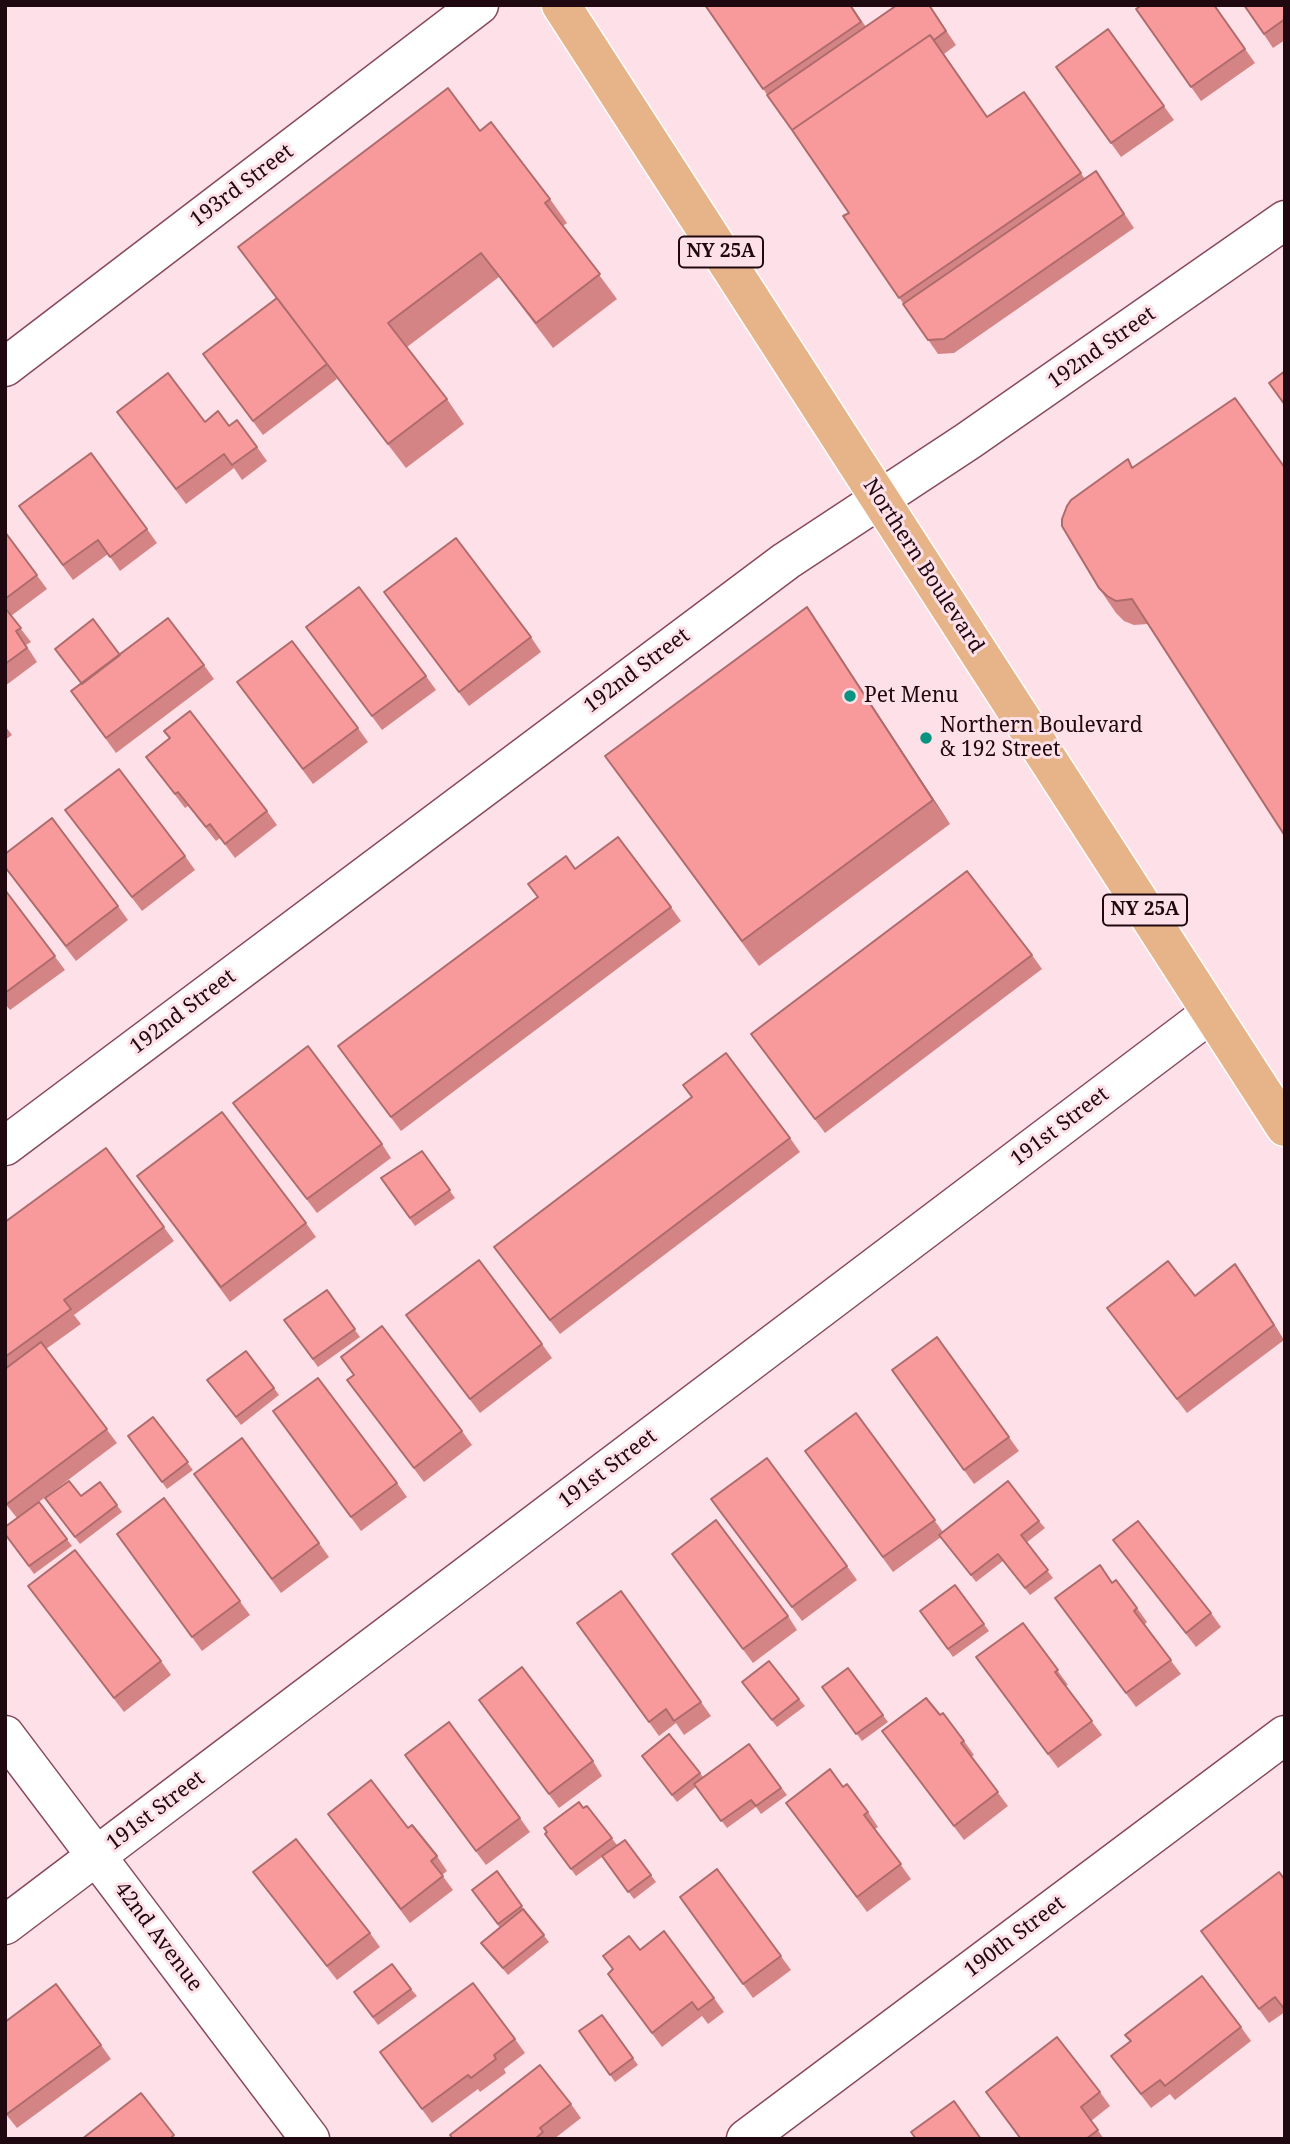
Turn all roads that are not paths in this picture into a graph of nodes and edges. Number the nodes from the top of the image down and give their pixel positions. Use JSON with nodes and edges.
{"nodes":[{"id":1,"x":479,"y":5,"type":"edge"},
{"id":2,"x":561,"y":5,"type":"edge"},
{"id":3,"x":1285,"y":220,"type":"edge"},
{"id":4,"x":5,"y":367,"type":"edge"},
{"id":5,"x":880,"y":499,"type":"junction"},
{"id":6,"x":1211,"y":1013,"type":"junction"},
{"id":7,"x":1285,"y":1127,"type":"edge"},
{"id":8,"x":5,"y":1146,"type":"edge"},
{"id":9,"x":5,"y":1735,"type":"edge"},
{"id":10,"x":1285,"y":1735,"type":"edge"},
{"id":11,"x":97,"y":1856,"type":"junction"},
{"id":12,"x":5,"y":1925,"type":"edge"},
{"id":13,"x":310,"y":2139,"type":"edge"},
{"id":14,"x":746,"y":2139,"type":"edge"}],
"edges":[{"from":1,"to":4,"type":"street","name":"193rd Street"},
{"from":2,"to":5,"type":"main road","name":"Northern Boulevard","number":"NY 25A"},
{"from":3,"to":5,"type":"street","name":"192nd Street"},
{"from":5,"to":6,"type":"main road","name":"Northern Boulevard","number":"NY 25A"},
{"from":5,"to":8,"type":"street","name":"192nd Street"},
{"from":6,"to":7,"type":"main road","name":"Northern Boulevard","number":"NY 25A"},
{"from":6,"to":11,"type":"street","name":"191st Street"},
{"from":9,"to":11,"type":"street","name":"42nd Avenue"},
{"from":10,"to":14,"type":"street","name":"190th Street"},
{"from":11,"to":12,"type":"street","name":"191st Street"},
{"from":11,"to":13,"type":"street","name":"42nd Avenue"}]}
